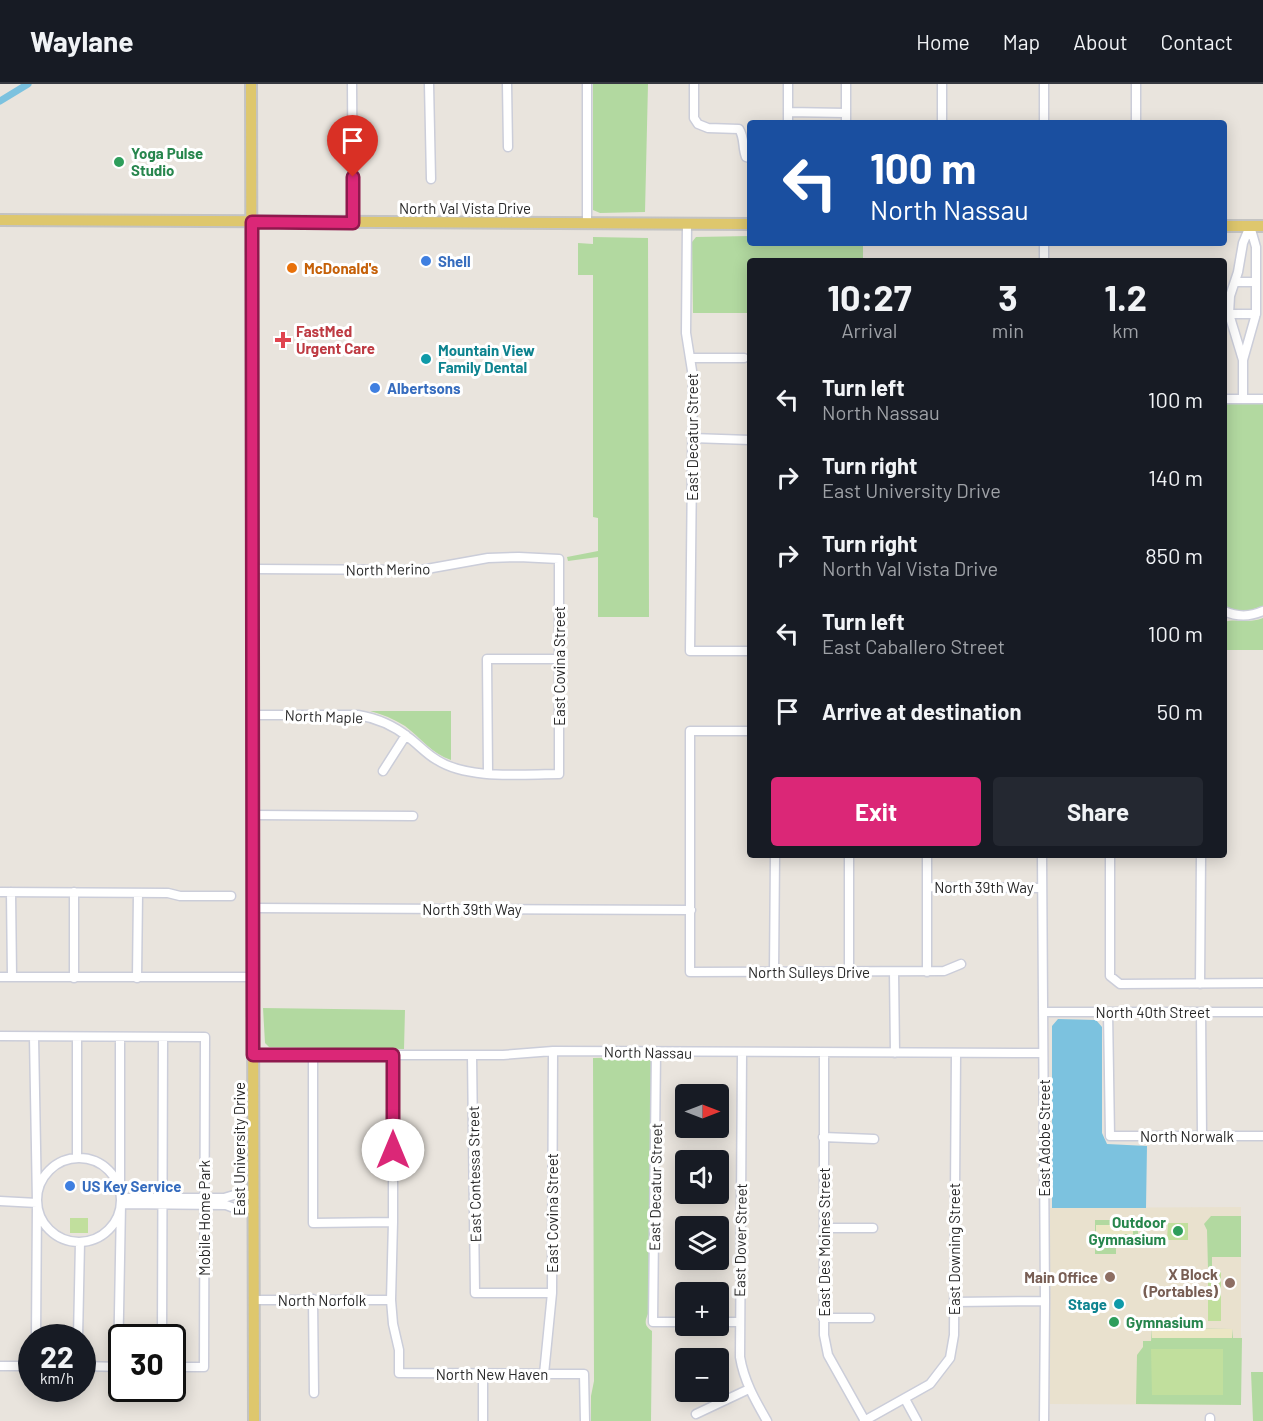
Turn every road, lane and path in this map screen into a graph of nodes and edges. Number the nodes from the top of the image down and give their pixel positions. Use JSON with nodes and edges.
{"nodes":[{"id":1,"x":251,"y":84,"type":"edge"},
{"id":2,"x":352,"y":84,"type":"edge"},
{"id":3,"x":429,"y":84,"type":"edge"},
{"id":4,"x":507,"y":84,"type":"edge"},
{"id":5,"x":587,"y":84,"type":"edge"},
{"id":6,"x":694,"y":84,"type":"edge"},
{"id":7,"x":788,"y":84,"type":"edge"},
{"id":8,"x":846,"y":84,"type":"edge"},
{"id":9,"x":942,"y":84,"type":"edge"},
{"id":10,"x":1044,"y":84,"type":"edge"},
{"id":11,"x":1136,"y":84,"type":"edge"},
{"id":12,"x":788,"y":112,"type":"junction"},
{"id":13,"x":846,"y":113,"type":"junction"},
{"id":14,"x":788,"y":120,"type":"edge"},
{"id":15,"x":846,"y":120,"type":"edge"},
{"id":16,"x":942,"y":120,"type":"edge"},
{"id":17,"x":1044,"y":120,"type":"edge"},
{"id":18,"x":1136,"y":120,"type":"edge"},
{"id":19,"x":507,"y":147,"type":"dead end"},
{"id":20,"x":747,"y":157,"type":"edge"},
{"id":21,"x":431,"y":179,"type":"dead end"},
{"id":22,"x":0,"y":220,"type":"edge"},
{"id":23,"x":252,"y":222,"type":"junction"},
{"id":24,"x":353,"y":223,"type":"junction"},
{"id":25,"x":587,"y":223,"type":"junction"},
{"id":26,"x":687,"y":224,"type":"junction"},
{"id":27,"x":747,"y":224,"type":"edge"},
{"id":28,"x":1227,"y":226,"type":"edge"},
{"id":29,"x":1250,"y":226,"type":"junction"},
{"id":30,"x":1263,"y":226,"type":"edge"},
{"id":31,"x":1235,"y":282,"type":"junction"},
{"id":32,"x":1256,"y":282,"type":"junction"},
{"id":33,"x":1229,"y":314,"type":"junction"},
{"id":34,"x":1256,"y":314,"type":"junction"},
{"id":35,"x":691,"y":358,"type":"junction"},
{"id":36,"x":744,"y":358,"type":"dead end"},
{"id":37,"x":1243,"y":360,"type":"junction"},
{"id":38,"x":1227,"y":399,"type":"edge"},
{"id":39,"x":1243,"y":399,"type":"junction"},
{"id":40,"x":1263,"y":399,"type":"edge"},
{"id":41,"x":692,"y":438,"type":"junction"},
{"id":42,"x":747,"y":440,"type":"edge"},
{"id":43,"x":559,"y":559,"type":"joint"},
{"id":44,"x":252,"y":569,"type":"junction"},
{"id":45,"x":1263,"y":611,"type":"edge"},
{"id":46,"x":1227,"y":612,"type":"edge"},
{"id":47,"x":747,"y":651,"type":"edge"},
{"id":48,"x":559,"y":659,"type":"junction"},
{"id":49,"x":252,"y":715,"type":"junction"},
{"id":50,"x":747,"y":731,"type":"edge"},
{"id":51,"x":406,"y":735,"type":"junction"},
{"id":52,"x":383,"y":771,"type":"dead end"},
{"id":53,"x":488,"y":773,"type":"junction"},
{"id":54,"x":559,"y":774,"type":"joint"},
{"id":55,"x":253,"y":815,"type":"junction"},
{"id":56,"x":413,"y":816,"type":"dead end"},
{"id":57,"x":775,"y":858,"type":"edge"},
{"id":58,"x":849,"y":858,"type":"edge"},
{"id":59,"x":927,"y":858,"type":"edge"},
{"id":60,"x":1042,"y":858,"type":"edge"},
{"id":61,"x":1110,"y":858,"type":"edge"},
{"id":62,"x":1201,"y":858,"type":"edge"},
{"id":63,"x":927,"y":887,"type":"junction"},
{"id":64,"x":1042,"y":888,"type":"junction"},
{"id":65,"x":0,"y":892,"type":"edge"},
{"id":66,"x":11,"y":892,"type":"junction"},
{"id":67,"x":74,"y":892,"type":"junction"},
{"id":68,"x":138,"y":892,"type":"junction"},
{"id":69,"x":231,"y":896,"type":"dead end"},
{"id":70,"x":253,"y":908,"type":"junction"},
{"id":71,"x":691,"y":909,"type":"junction"},
{"id":72,"x":962,"y":964,"type":"dead end"},
{"id":73,"x":774,"y":972,"type":"junction"},
{"id":74,"x":849,"y":972,"type":"junction"},
{"id":75,"x":894,"y":972,"type":"junction"},
{"id":76,"x":927,"y":972,"type":"junction"},
{"id":77,"x":0,"y":977,"type":"edge"},
{"id":78,"x":12,"y":977,"type":"junction"},
{"id":79,"x":253,"y":977,"type":"junction"},
{"id":80,"x":74,"y":978,"type":"junction"},
{"id":81,"x":137,"y":978,"type":"junction"},
{"id":82,"x":1263,"y":983,"type":"edge"},
{"id":83,"x":1200,"y":984,"type":"junction"},
{"id":84,"x":1043,"y":1012,"type":"junction"},
{"id":85,"x":1108,"y":1012,"type":"junction"},
{"id":86,"x":1201,"y":1012,"type":"junction"},
{"id":87,"x":1263,"y":1012,"type":"edge"},
{"id":88,"x":0,"y":1036,"type":"edge"},
{"id":89,"x":34,"y":1036,"type":"junction"},
{"id":90,"x":77,"y":1037,"type":"junction"},
{"id":91,"x":120,"y":1038,"type":"junction"},
{"id":92,"x":163,"y":1038,"type":"junction"},
{"id":93,"x":553,"y":1051,"type":"junction"},
{"id":94,"x":657,"y":1052,"type":"junction"},
{"id":95,"x":742,"y":1053,"type":"junction"},
{"id":96,"x":824,"y":1053,"type":"junction"},
{"id":97,"x":895,"y":1053,"type":"junction"},
{"id":98,"x":956,"y":1053,"type":"junction"},
{"id":99,"x":1043,"y":1053,"type":"junction"},
{"id":100,"x":253,"y":1055,"type":"junction"},
{"id":101,"x":313,"y":1055,"type":"junction"},
{"id":102,"x":393,"y":1055,"type":"junction"},
{"id":103,"x":472,"y":1055,"type":"junction"},
{"id":104,"x":1202,"y":1136,"type":"junction"},
{"id":105,"x":1263,"y":1136,"type":"edge"},
{"id":106,"x":823,"y":1137,"type":"junction"},
{"id":107,"x":873,"y":1139,"type":"dead end"},
{"id":108,"x":77,"y":1158,"type":"junction"},
{"id":109,"x":254,"y":1195,"type":"junction"},
{"id":110,"x":120,"y":1198,"type":"junction"},
{"id":111,"x":0,"y":1201,"type":"edge"},
{"id":112,"x":162,"y":1202,"type":"junction"},
{"id":113,"x":204,"y":1202,"type":"junction"},
{"id":114,"x":37,"y":1203,"type":"junction"},
{"id":115,"x":254,"y":1209,"type":"junction"},
{"id":116,"x":393,"y":1222,"type":"junction"},
{"id":117,"x":824,"y":1228,"type":"junction"},
{"id":118,"x":873,"y":1228,"type":"dead end"},
{"id":119,"x":80,"y":1242,"type":"junction"},
{"id":120,"x":552,"y":1293,"type":"junction"},
{"id":121,"x":313,"y":1299,"type":"junction"},
{"id":122,"x":254,"y":1300,"type":"junction"},
{"id":123,"x":391,"y":1300,"type":"junction"},
{"id":124,"x":1045,"y":1301,"type":"junction"},
{"id":125,"x":954,"y":1302,"type":"junction"},
{"id":126,"x":824,"y":1318,"type":"junction"},
{"id":127,"x":870,"y":1318,"type":"dead end"},
{"id":128,"x":675,"y":1322,"type":"edge"},
{"id":129,"x":729,"y":1322,"type":"edge"},
{"id":130,"x":739,"y":1322,"type":"junction"},
{"id":131,"x":36,"y":1324,"type":"edge"},
{"id":132,"x":78,"y":1324,"type":"edge"},
{"id":133,"x":120,"y":1324,"type":"edge"},
{"id":134,"x":162,"y":1324,"type":"edge"},
{"id":135,"x":0,"y":1366,"type":"edge"},
{"id":136,"x":18,"y":1366,"type":"edge"},
{"id":137,"x":186,"y":1367,"type":"edge"},
{"id":138,"x":483,"y":1374,"type":"junction"},
{"id":139,"x":544,"y":1374,"type":"junction"},
{"id":140,"x":749,"y":1389,"type":"junction"},
{"id":141,"x":314,"y":1393,"type":"dead end"},
{"id":142,"x":905,"y":1399,"type":"junction"},
{"id":143,"x":696,"y":1414,"type":"dead end"},
{"id":144,"x":254,"y":1421,"type":"edge"},
{"id":145,"x":483,"y":1421,"type":"edge"},
{"id":146,"x":585,"y":1421,"type":"edge"},
{"id":147,"x":767,"y":1421,"type":"edge"},
{"id":148,"x":864,"y":1421,"type":"edge"},
{"id":149,"x":917,"y":1421,"type":"edge"},
{"id":150,"x":1044,"y":1421,"type":"edge"}],
"edges":[{"from":1,"to":23,"type":"main road","name":"East University Drive"},
{"from":2,"to":24,"type":"street"},
{"from":3,"to":21,"type":"street"},
{"from":4,"to":19,"type":"street"},
{"from":5,"to":25,"type":"street"},
{"from":6,"to":20,"type":"street"},
{"from":7,"to":12,"type":"street"},
{"from":8,"to":13,"type":"street"},
{"from":9,"to":16,"type":"street"},
{"from":10,"to":17,"type":"street"},
{"from":11,"to":18,"type":"street"},
{"from":12,"to":13,"type":"street"},
{"from":12,"to":14,"type":"street"},
{"from":13,"to":15,"type":"street"},
{"from":22,"to":23,"type":"main road","name":"North Val Vista Drive"},
{"from":23,"to":24,"type":"main road","name":"North Val Vista Drive"},
{"from":23,"to":44,"type":"main road","name":"East University Drive"},
{"from":24,"to":25,"type":"main road","name":"North Val Vista Drive"},
{"from":25,"to":26,"type":"main road","name":"North Val Vista Drive"},
{"from":26,"to":27,"type":"main road","name":"North Val Vista Drive"},
{"from":26,"to":35,"type":"street","name":"East Decatur Street"},
{"from":28,"to":29,"type":"main road"},
{"from":29,"to":30,"type":"main road"},
{"from":29,"to":31,"type":"street"},
{"from":29,"to":32,"type":"street"},
{"from":31,"to":32,"type":"street"},
{"from":31,"to":33,"type":"street"},
{"from":32,"to":34,"type":"street"},
{"from":33,"to":34,"type":"street"},
{"from":33,"to":37,"type":"street"},
{"from":34,"to":37,"type":"street"},
{"from":35,"to":36,"type":"street"},
{"from":35,"to":41,"type":"street","name":"East Decatur Street"},
{"from":37,"to":39,"type":"street"},
{"from":38,"to":39,"type":"street"},
{"from":39,"to":40,"type":"street"},
{"from":41,"to":42,"type":"street"},
{"from":41,"to":47,"type":"street","name":"East Decatur Street"},
{"from":43,"to":44,"type":"street","name":"North Merino"},
{"from":43,"to":48,"type":"street","name":"East Covina Street"},
{"from":44,"to":49,"type":"main road","name":"East University Drive"},
{"from":45,"to":46,"type":"street"},
{"from":48,"to":53,"type":"street"},
{"from":48,"to":54,"type":"street","name":"East Covina Street"},
{"from":49,"to":51,"type":"street","name":"North Maple"},
{"from":49,"to":55,"type":"main road","name":"East University Drive"},
{"from":50,"to":71,"type":"street"},
{"from":51,"to":52,"type":"street"},
{"from":51,"to":53,"type":"street","name":"North Maple"},
{"from":53,"to":54,"type":"street","name":"North Maple"},
{"from":55,"to":56,"type":"street"},
{"from":55,"to":70,"type":"main road","name":"East University Drive"},
{"from":57,"to":73,"type":"street"},
{"from":58,"to":74,"type":"street"},
{"from":59,"to":63,"type":"street"},
{"from":60,"to":64,"type":"street","name":"East Adobe Street"},
{"from":61,"to":83,"type":"street"},
{"from":62,"to":83,"type":"street"},
{"from":63,"to":64,"type":"street","name":"North 39th Way"},
{"from":63,"to":76,"type":"street"},
{"from":64,"to":84,"type":"street","name":"East Adobe Street"},
{"from":65,"to":66,"type":"street"},
{"from":66,"to":67,"type":"street"},
{"from":66,"to":78,"type":"street"},
{"from":67,"to":68,"type":"street"},
{"from":67,"to":80,"type":"street"},
{"from":68,"to":69,"type":"street"},
{"from":68,"to":81,"type":"street"},
{"from":70,"to":71,"type":"street","name":"North 39th Way"},
{"from":70,"to":79,"type":"main road","name":"East University Drive"},
{"from":71,"to":73,"type":"street","name":"North Sulleys Drive"},
{"from":72,"to":76,"type":"street","name":"North Sulleys Drive"},
{"from":73,"to":74,"type":"street","name":"North Sulleys Drive"},
{"from":74,"to":75,"type":"street","name":"North Sulleys Drive"},
{"from":75,"to":76,"type":"street","name":"North Sulleys Drive"},
{"from":75,"to":97,"type":"street"},
{"from":77,"to":78,"type":"street"},
{"from":78,"to":80,"type":"street"},
{"from":79,"to":81,"type":"street"},
{"from":79,"to":100,"type":"main road","name":"East University Drive"},
{"from":80,"to":81,"type":"street"},
{"from":82,"to":83,"type":"street"},
{"from":84,"to":85,"type":"street","name":"North 40th Street"},
{"from":84,"to":99,"type":"street","name":"East Adobe Street"},
{"from":85,"to":86,"type":"street","name":"North 40th Street"},
{"from":85,"to":104,"type":"street","name":"North Norwalk"},
{"from":86,"to":87,"type":"street","name":"North 40th Street"},
{"from":86,"to":104,"type":"street"},
{"from":88,"to":89,"type":"street"},
{"from":89,"to":90,"type":"street"},
{"from":89,"to":114,"type":"street"},
{"from":90,"to":91,"type":"street"},
{"from":90,"to":108,"type":"street"},
{"from":91,"to":92,"type":"street"},
{"from":91,"to":110,"type":"street"},
{"from":92,"to":112,"type":"street"},
{"from":92,"to":113,"type":"street","name":"Mobile Home Park"},
{"from":93,"to":94,"type":"street","name":"North Nassau"},
{"from":93,"to":103,"type":"street","name":"North Nassau"},
{"from":93,"to":120,"type":"street","name":"East Covina Street"},
{"from":94,"to":95,"type":"street","name":"North Nassau"},
{"from":94,"to":128,"type":"street","name":"East Decatur Street"},
{"from":95,"to":96,"type":"street","name":"North Nassau"},
{"from":95,"to":130,"type":"street","name":"East Dover Street"},
{"from":96,"to":97,"type":"street","name":"North Nassau"},
{"from":96,"to":106,"type":"street","name":"East Des Moines Street"},
{"from":97,"to":98,"type":"street","name":"North Nassau"},
{"from":98,"to":99,"type":"street","name":"North Nassau"},
{"from":98,"to":125,"type":"street","name":"East Downing Street"},
{"from":99,"to":124,"type":"street","name":"East Adobe Street"},
{"from":100,"to":101,"type":"street","name":"North Nassau"},
{"from":100,"to":109,"type":"main road","name":"East University Drive"},
{"from":101,"to":102,"type":"street","name":"North Nassau"},
{"from":101,"to":116,"type":"street"},
{"from":102,"to":103,"type":"street","name":"North Nassau"},
{"from":102,"to":116,"type":"street"},
{"from":103,"to":120,"type":"street","name":"East Contessa Street"},
{"from":104,"to":105,"type":"street","name":"North Norwalk"},
{"from":106,"to":107,"type":"street"},
{"from":106,"to":117,"type":"street","name":"East Des Moines Street"},
{"from":108,"to":110,"type":"street"},
{"from":108,"to":114,"type":"street"},
{"from":109,"to":113,"type":"street"},
{"from":109,"to":115,"type":"main road","name":"East University Drive"},
{"from":110,"to":112,"type":"street"},
{"from":110,"to":119,"type":"street"},
{"from":110,"to":133,"type":"street"},
{"from":111,"to":114,"type":"street"},
{"from":112,"to":113,"type":"street"},
{"from":112,"to":134,"type":"street"},
{"from":113,"to":115,"type":"street"},
{"from":113,"to":137,"type":"street","name":"Mobile Home Park"},
{"from":114,"to":119,"type":"street"},
{"from":114,"to":131,"type":"street"},
{"from":115,"to":122,"type":"main road","name":"East University Drive"},
{"from":116,"to":123,"type":"street"},
{"from":117,"to":118,"type":"street"},
{"from":117,"to":126,"type":"street","name":"East Des Moines Street"},
{"from":119,"to":132,"type":"street"},
{"from":120,"to":139,"type":"street","name":"East Covina Street"},
{"from":121,"to":122,"type":"street","name":"North Norfolk"},
{"from":121,"to":123,"type":"street","name":"North Norfolk"},
{"from":121,"to":141,"type":"street"},
{"from":122,"to":144,"type":"main road","name":"East University Drive"},
{"from":123,"to":138,"type":"street","name":"North New Haven"},
{"from":124,"to":125,"type":"street"},
{"from":124,"to":150,"type":"street","name":"East Adobe Street"},
{"from":125,"to":142,"type":"street","name":"East Downing Street"},
{"from":126,"to":127,"type":"street"},
{"from":126,"to":148,"type":"street","name":"East Des Moines Street"},
{"from":129,"to":130,"type":"street"},
{"from":130,"to":140,"type":"street","name":"East Dover Street"},
{"from":135,"to":136,"type":"street"},
{"from":138,"to":139,"type":"street","name":"North New Haven"},
{"from":138,"to":145,"type":"street"},
{"from":139,"to":146,"type":"street","name":"North New Haven"},
{"from":140,"to":143,"type":"street"},
{"from":140,"to":147,"type":"street","name":"East Dover Street"},
{"from":142,"to":148,"type":"street","name":"East Downing Street"},
{"from":142,"to":149,"type":"street"}]}
